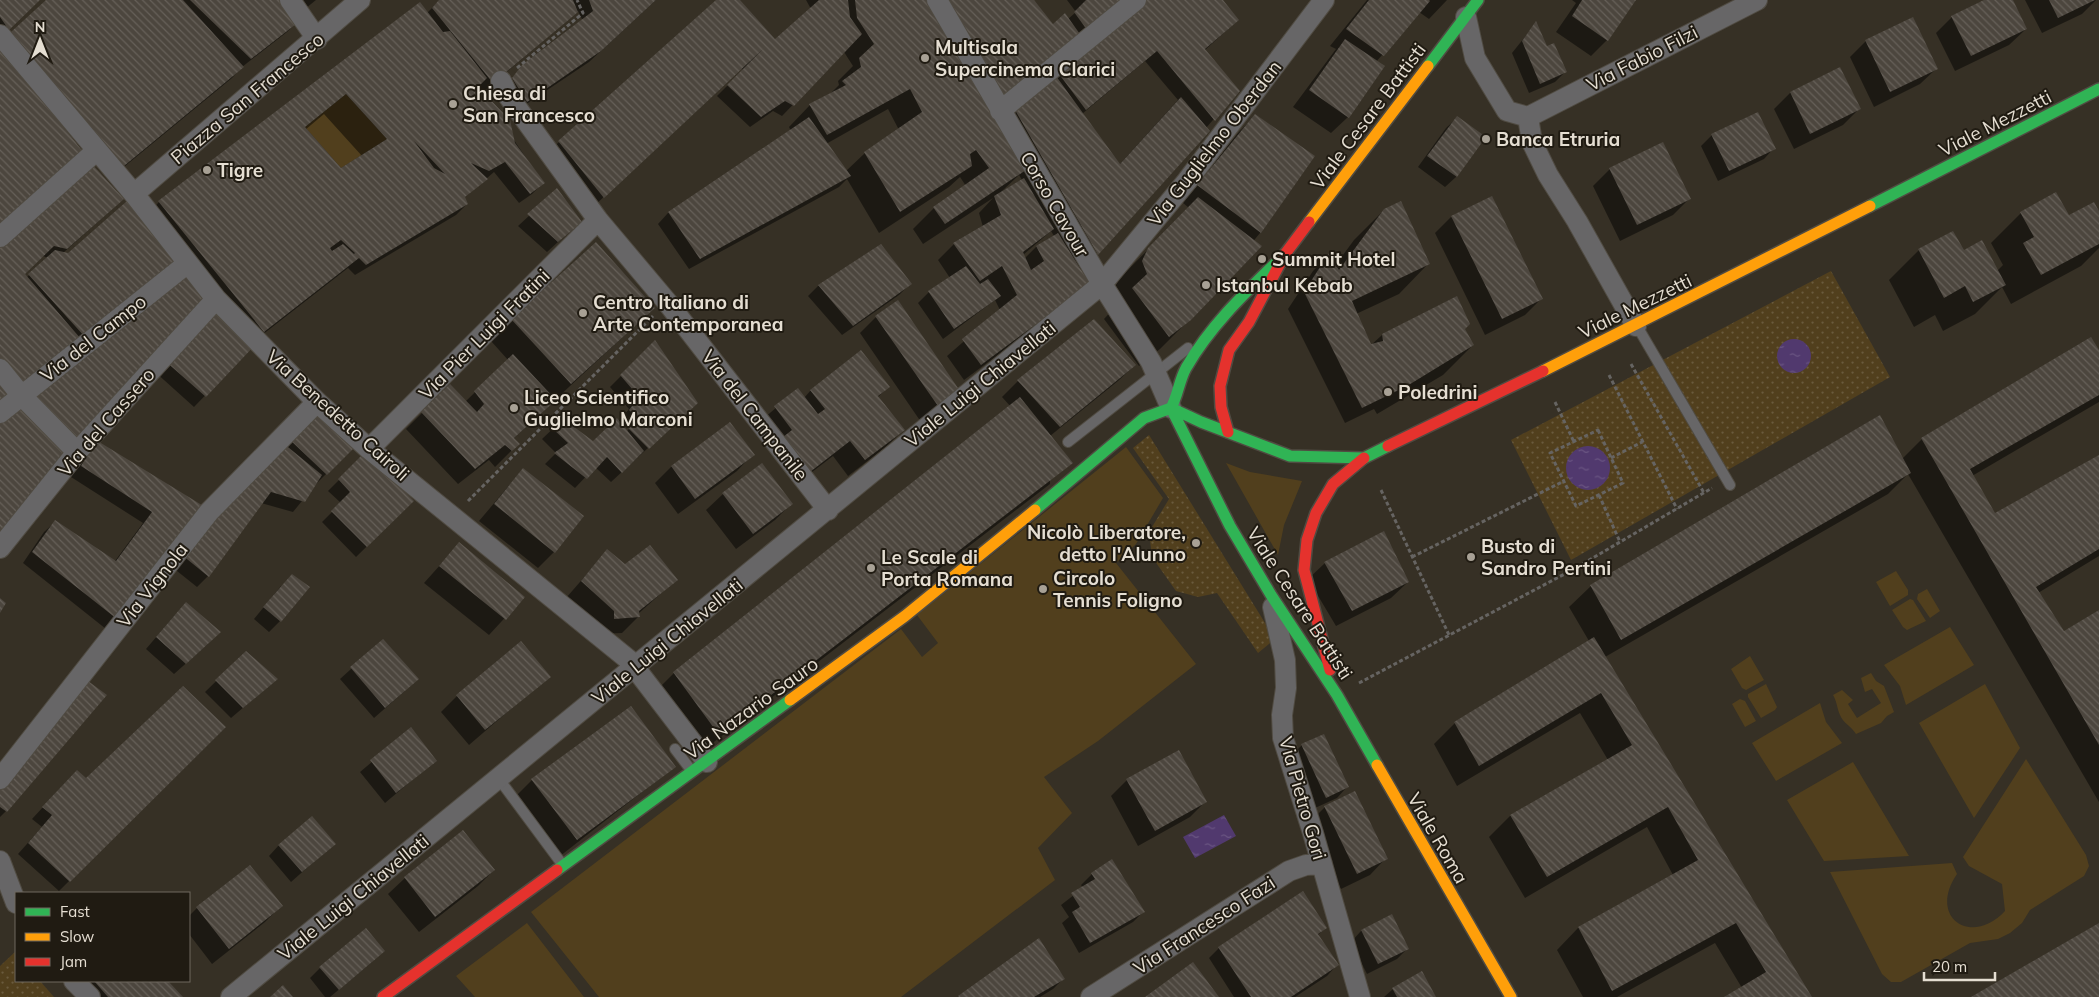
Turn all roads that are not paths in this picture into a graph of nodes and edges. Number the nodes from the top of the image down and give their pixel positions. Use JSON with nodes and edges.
{"nodes":[{"id":1,"x":290,"y":0,"type":"edge"},
{"id":2,"x":360,"y":0,"type":"edge"},
{"id":3,"x":937,"y":0,"type":"edge"},
{"id":4,"x":1136,"y":0,"type":"edge"},
{"id":5,"x":1324,"y":0,"type":"edge"},
{"id":6,"x":1478,"y":0,"type":"edge"},
{"id":7,"x":1757,"y":0,"type":"edge"},
{"id":8,"x":1466,"y":17,"type":"junction"},
{"id":9,"x":0,"y":35,"type":"edge"},
{"id":10,"x":317,"y":39,"type":"junction"},
{"id":11,"x":501,"y":81,"type":"road end"},
{"id":12,"x":2099,"y":89,"type":"edge"},
{"id":13,"x":1000,"y":111,"type":"junction"},
{"id":14,"x":1528,"y":117,"type":"junction"},
{"id":15,"x":96,"y":151,"type":"junction"},
{"id":16,"x":134,"y":194,"type":"junction"},
{"id":17,"x":598,"y":220,"type":"junction"},
{"id":18,"x":0,"y":237,"type":"edge"},
{"id":19,"x":1285,"y":254,"type":"junction"},
{"id":20,"x":188,"y":263,"type":"junction"},
{"id":21,"x":1102,"y":284,"type":"junction"},
{"id":22,"x":216,"y":299,"type":"junction"},
{"id":23,"x":1220,"y":323,"type":"junction"},
{"id":24,"x":1636,"y":326,"type":"junction"},
{"id":25,"x":0,"y":369,"type":"edge"},
{"id":26,"x":1156,"y":373,"type":"junction"},
{"id":27,"x":21,"y":395,"type":"junction"},
{"id":28,"x":317,"y":402,"type":"junction"},
{"id":29,"x":1171,"y":408,"type":"junction"},
{"id":30,"x":0,"y":413,"type":"edge"},
{"id":31,"x":1228,"y":432,"type":"junction"},
{"id":32,"x":1068,"y":442,"type":"dead end"},
{"id":33,"x":369,"y":449,"type":"junction"},
{"id":34,"x":76,"y":452,"type":"junction"},
{"id":35,"x":1364,"y":458,"type":"junction"},
{"id":36,"x":1728,"y":482,"type":"road end"},
{"id":37,"x":828,"y":510,"type":"junction"},
{"id":38,"x":0,"y":548,"type":"edge"},
{"id":39,"x":1271,"y":595,"type":"junction"},
{"id":40,"x":634,"y":666,"type":"junction"},
{"id":41,"x":1337,"y":696,"type":"junction"},
{"id":42,"x":675,"y":749,"type":"dead end"},
{"id":43,"x":700,"y":767,"type":"junction"},
{"id":44,"x":0,"y":779,"type":"edge"},
{"id":45,"x":499,"y":779,"type":"junction"},
{"id":46,"x":0,"y":861,"type":"edge"},
{"id":47,"x":1322,"y":864,"type":"junction"},
{"id":48,"x":562,"y":865,"type":"junction"},
{"id":49,"x":15,"y":900,"type":"edge"},
{"id":50,"x":75,"y":982,"type":"edge"},
{"id":51,"x":90,"y":997,"type":"edge"},
{"id":52,"x":231,"y":997,"type":"edge"},
{"id":53,"x":383,"y":997,"type":"edge"},
{"id":54,"x":1091,"y":997,"type":"edge"},
{"id":55,"x":1360,"y":997,"type":"edge"},
{"id":56,"x":1511,"y":997,"type":"edge"}],
"edges":[{"from":1,"to":10,"type":"street"},
{"from":2,"to":10,"type":"street","name":"Piazza San Francesco"},
{"from":3,"to":13,"type":"street","name":"Corso Cavour"},
{"from":4,"to":13,"type":"street"},
{"from":5,"to":21,"type":"street","name":"Via Guglielmo Oberdan"},
{"from":6,"to":8,"type":"main road","name":"Viale Cesare Battisti"},
{"from":7,"to":14,"type":"street","name":"Via Fabio Filzi"},
{"from":8,"to":14,"type":"street"},
{"from":8,"to":19,"type":"main road","name":"Viale Cesare Battisti"},
{"from":9,"to":15,"type":"street","name":"Via Benedetto Cairoli"},
{"from":10,"to":16,"type":"street","name":"Piazza San Francesco"},
{"from":11,"to":17,"type":"street","name":"Via del Campanile"},
{"from":12,"to":24,"type":"main road","name":"Viale Mezzetti"},
{"from":13,"to":21,"type":"street","name":"Corso Cavour"},
{"from":14,"to":24,"type":"street"},
{"from":15,"to":16,"type":"street","name":"Via Benedetto Cairoli"},
{"from":15,"to":18,"type":"street"},
{"from":16,"to":20,"type":"street","name":"Via Benedetto Cairoli"},
{"from":17,"to":33,"type":"street","name":"Via Pier Luigi Fratini"},
{"from":17,"to":37,"type":"street","name":"Via del Campanile"},
{"from":19,"to":23,"type":"main road","name":"Viale Cesare Battisti"},
{"from":19,"to":31,"type":"main road","name":"Viale Cesare Battisti"},
{"from":20,"to":22,"type":"street","name":"Via Benedetto Cairoli"},
{"from":20,"to":27,"type":"street","name":"Via del Campo"},
{"from":21,"to":26,"type":"street","name":"Corso Cavour"},
{"from":21,"to":37,"type":"street","name":"Viale Luigi Chiavellati"},
{"from":22,"to":28,"type":"street","name":"Via Benedetto Cairoli"},
{"from":22,"to":34,"type":"street","name":"Via del Cassero"},
{"from":23,"to":26,"type":"lane"},
{"from":23,"to":29,"type":"main road","name":"Viale Cesare Battisti"},
{"from":24,"to":35,"type":"main road","name":"Viale Mezzetti"},
{"from":24,"to":36,"type":"lane"},
{"from":25,"to":27,"type":"street"},
{"from":26,"to":29,"type":"street","name":"Corso Cavour"},
{"from":26,"to":32,"type":"lane"},
{"from":27,"to":30,"type":"street","name":"Via del Campo"},
{"from":27,"to":34,"type":"street"},
{"from":28,"to":33,"type":"street","name":"Via Benedetto Cairoli"},
{"from":28,"to":44,"type":"street","name":"Via Vignola"},
{"from":29,"to":31,"type":"main road","name":"Viale Mezzetti"},
{"from":29,"to":39,"type":"main road","name":"Viale Cesare Battisti"},
{"from":29,"to":43,"type":"main road","name":"Via Nazario Sauro"},
{"from":31,"to":35,"type":"main road","name":"Viale Mezzetti"},
{"from":33,"to":40,"type":"street","name":"Via Benedetto Cairoli"},
{"from":34,"to":38,"type":"street","name":"Via del Cassero"},
{"from":35,"to":41,"type":"main road","name":"Viale Cesare Battisti"},
{"from":37,"to":40,"type":"street","name":"Viale Luigi Chiavellati"},
{"from":39,"to":41,"type":"main road","name":"Viale Cesare Battisti"},
{"from":39,"to":47,"type":"street","name":"Via Pietro Gori"},
{"from":40,"to":43,"type":"street","name":"Via Benedetto Cairoli"},
{"from":40,"to":45,"type":"street","name":"Viale Luigi Chiavellati"},
{"from":41,"to":56,"type":"main road","name":"Viale Roma"},
{"from":42,"to":43,"type":"lane"},
{"from":43,"to":48,"type":"main road","name":"Via Nazario Sauro"},
{"from":45,"to":48,"type":"lane"},
{"from":45,"to":52,"type":"street","name":"Viale Luigi Chiavellati"},
{"from":46,"to":49,"type":"street"},
{"from":47,"to":54,"type":"street","name":"Via Francesco Fazi"},
{"from":47,"to":55,"type":"street","name":"Via Pietro Gori"},
{"from":48,"to":53,"type":"main road","name":"Via Nazario Sauro"},
{"from":50,"to":51,"type":"street"}]}
